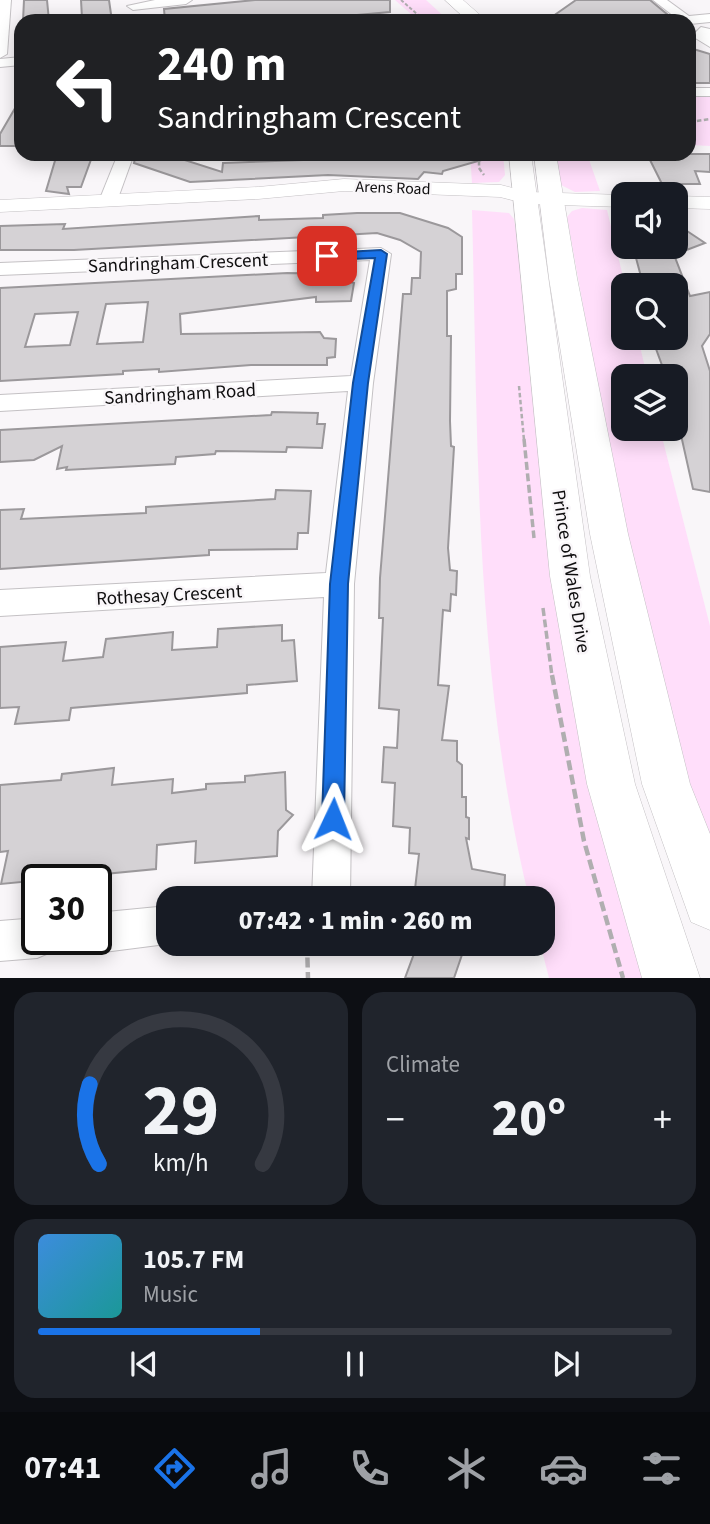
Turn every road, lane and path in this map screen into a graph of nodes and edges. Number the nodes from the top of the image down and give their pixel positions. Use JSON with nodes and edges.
{"nodes":[{"id":1,"x":5,"y":0,"type":"edge"},
{"id":2,"x":186,"y":0,"type":"edge"},
{"id":3,"x":401,"y":0,"type":"edge"},
{"id":4,"x":432,"y":0,"type":"edge"},
{"id":5,"x":453,"y":0,"type":"edge"},
{"id":6,"x":659,"y":0,"type":"edge"},
{"id":7,"x":132,"y":3,"type":"edge"},
{"id":8,"x":417,"y":14,"type":"edge"},
{"id":9,"x":448,"y":14,"type":"edge"},
{"id":10,"x":470,"y":14,"type":"edge"},
{"id":11,"x":676,"y":14,"type":"edge"},
{"id":12,"x":706,"y":32,"type":"edge"},
{"id":13,"x":710,"y":43,"type":"edge"},
{"id":14,"x":0,"y":54,"type":"edge"},
{"id":15,"x":123,"y":161,"type":"edge"},
{"id":16,"x":523,"y":161,"type":"edge"},
{"id":17,"x":544,"y":161,"type":"edge"},
{"id":18,"x":540,"y":199,"type":"junction"},
{"id":19,"x":108,"y":201,"type":"junction"},
{"id":20,"x":611,"y":201,"type":"edge"},
{"id":21,"x":688,"y":202,"type":"edge"},
{"id":22,"x":710,"y":202,"type":"edge"},
{"id":23,"x":0,"y":206,"type":"edge"},
{"id":24,"x":0,"y":269,"type":"edge"},
{"id":25,"x":360,"y":383,"type":"junction"},
{"id":26,"x":0,"y":402,"type":"edge"},
{"id":27,"x":339,"y":584,"type":"junction"},
{"id":28,"x":0,"y":604,"type":"edge"},
{"id":29,"x":331,"y":886,"type":"edge"},
{"id":30,"x":710,"y":903,"type":"edge"},
{"id":31,"x":156,"y":927,"type":"edge"},
{"id":32,"x":112,"y":931,"type":"edge"},
{"id":33,"x":21,"y":939,"type":"edge"},
{"id":34,"x":0,"y":941,"type":"edge"},
{"id":35,"x":307,"y":956,"type":"edge"},
{"id":36,"x":308,"y":978,"type":"edge"},
{"id":37,"x":671,"y":978,"type":"edge"}],
"edges":[{"from":1,"to":14,"type":"street"},
{"from":2,"to":7,"type":"street"},
{"from":3,"to":8,"type":"path"},
{"from":4,"to":9,"type":"main road"},
{"from":5,"to":10,"type":"main road"},
{"from":6,"to":11,"type":"street"},
{"from":12,"to":13,"type":"street"},
{"from":15,"to":19,"type":"street"},
{"from":16,"to":18,"type":"main road","name":"Prince of Wales Drive"},
{"from":17,"to":18,"type":"main road","name":"Prince of Wales Drive"},
{"from":18,"to":19,"type":"street","name":"Arens Road"},
{"from":18,"to":20,"type":"street","name":"Arens Road"},
{"from":18,"to":30,"type":"main road","name":"Prince of Wales Drive"},
{"from":18,"to":37,"type":"main road","name":"Prince of Wales Drive"},
{"from":19,"to":23,"type":"street","name":"Arens Road"},
{"from":21,"to":22,"type":"street"},
{"from":24,"to":25,"type":"street","name":"Sandringham Crescent"},
{"from":25,"to":26,"type":"street","name":"Sandringham Road"},
{"from":25,"to":27,"type":"street","name":"Sandringham Crescent"},
{"from":27,"to":28,"type":"street","name":"Rothesay Crescent"},
{"from":27,"to":29,"type":"street","name":"Sandringham Crescent"},
{"from":31,"to":32,"type":"street"},
{"from":33,"to":34,"type":"street"},
{"from":35,"to":36,"type":"path"}]}
